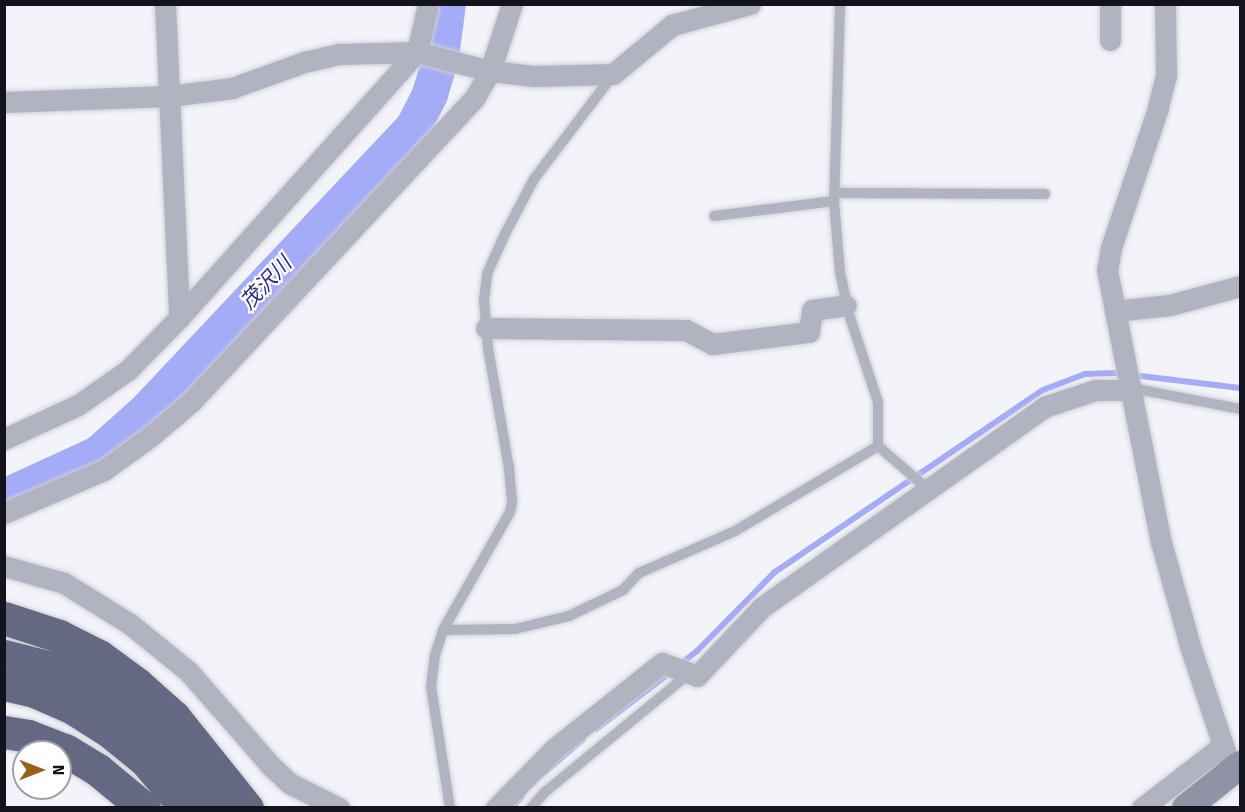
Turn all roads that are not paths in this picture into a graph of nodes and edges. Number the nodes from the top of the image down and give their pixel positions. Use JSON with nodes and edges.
{"nodes":[{"id":1,"x":165,"y":4,"type":"edge"},
{"id":2,"x":428,"y":4,"type":"edge"},
{"id":3,"x":512,"y":4,"type":"edge"},
{"id":4,"x":750,"y":4,"type":"edge"},
{"id":5,"x":840,"y":4,"type":"edge"},
{"id":6,"x":1110,"y":4,"type":"edge"},
{"id":7,"x":1165,"y":4,"type":"edge"},
{"id":8,"x":1110,"y":40,"type":"dead end"},
{"id":9,"x":424,"y":54,"type":"junction"},
{"id":10,"x":486,"y":70,"type":"junction"},
{"id":11,"x":613,"y":75,"type":"junction"},
{"id":12,"x":169,"y":96,"type":"junction"},
{"id":13,"x":4,"y":102,"type":"edge"},
{"id":14,"x":1045,"y":194,"type":"dead end"},
{"id":15,"x":834,"y":197,"type":"junction"},
{"id":16,"x":714,"y":216,"type":"dead end"},
{"id":17,"x":1240,"y":286,"type":"edge"},
{"id":18,"x":846,"y":305,"type":"junction"},
{"id":19,"x":1115,"y":311,"type":"junction"},
{"id":20,"x":179,"y":318,"type":"junction"},
{"id":21,"x":486,"y":328,"type":"junction"},
{"id":22,"x":1132,"y":389,"type":"junction"},
{"id":23,"x":1240,"y":409,"type":"edge"},
{"id":24,"x":4,"y":439,"type":"edge"},
{"id":25,"x":878,"y":446,"type":"junction"},
{"id":26,"x":928,"y":489,"type":"junction"},
{"id":27,"x":4,"y":513,"type":"edge"},
{"id":28,"x":4,"y":566,"type":"edge"},
{"id":29,"x":4,"y":618,"type":"edge"},
{"id":30,"x":443,"y":630,"type":"junction"},
{"id":31,"x":4,"y":656,"type":"edge"},
{"id":32,"x":690,"y":673,"type":"junction"},
{"id":33,"x":4,"y":684,"type":"edge"},
{"id":34,"x":4,"y":732,"type":"edge"},
{"id":35,"x":1231,"y":761,"type":"edge"},
{"id":36,"x":144,"y":807,"type":"edge"},
{"id":37,"x":186,"y":807,"type":"edge"},
{"id":38,"x":217,"y":807,"type":"edge"},
{"id":39,"x":247,"y":807,"type":"edge"},
{"id":40,"x":339,"y":807,"type":"edge"},
{"id":41,"x":450,"y":807,"type":"edge"},
{"id":42,"x":496,"y":807,"type":"edge"},
{"id":43,"x":531,"y":807,"type":"edge"},
{"id":44,"x":1142,"y":807,"type":"edge"},
{"id":45,"x":1186,"y":807,"type":"edge"}],
"edges":[{"from":1,"to":12,"type":"street"},
{"from":2,"to":9,"type":"street"},
{"from":3,"to":10,"type":"street"},
{"from":4,"to":11,"type":"street"},
{"from":5,"to":15,"type":"lane"},
{"from":6,"to":8,"type":"street"},
{"from":7,"to":19,"type":"street"},
{"from":9,"to":10,"type":"street"},
{"from":9,"to":12,"type":"street"},
{"from":9,"to":20,"type":"street"},
{"from":10,"to":11,"type":"street"},
{"from":10,"to":27,"type":"street"},
{"from":11,"to":21,"type":"lane"},
{"from":12,"to":13,"type":"street"},
{"from":12,"to":20,"type":"street"},
{"from":14,"to":15,"type":"lane"},
{"from":15,"to":16,"type":"lane"},
{"from":15,"to":18,"type":"lane"},
{"from":17,"to":19,"type":"street"},
{"from":18,"to":21,"type":"street"},
{"from":18,"to":25,"type":"lane"},
{"from":19,"to":22,"type":"street"},
{"from":20,"to":24,"type":"street"},
{"from":21,"to":30,"type":"lane"},
{"from":22,"to":23,"type":"lane"},
{"from":22,"to":26,"type":"street"},
{"from":22,"to":35,"type":"street"},
{"from":25,"to":26,"type":"lane"},
{"from":25,"to":30,"type":"lane"},
{"from":26,"to":32,"type":"street"},
{"from":28,"to":40,"type":"street"},
{"from":29,"to":39,"type":"highway"},
{"from":30,"to":41,"type":"lane"},
{"from":31,"to":38,"type":"highway"},
{"from":32,"to":42,"type":"street"},
{"from":32,"to":43,"type":"lane"},
{"from":33,"to":37,"type":"highway"},
{"from":34,"to":36,"type":"highway"},
{"from":35,"to":44,"type":"street"},
{"from":35,"to":45,"type":"street"}]}
